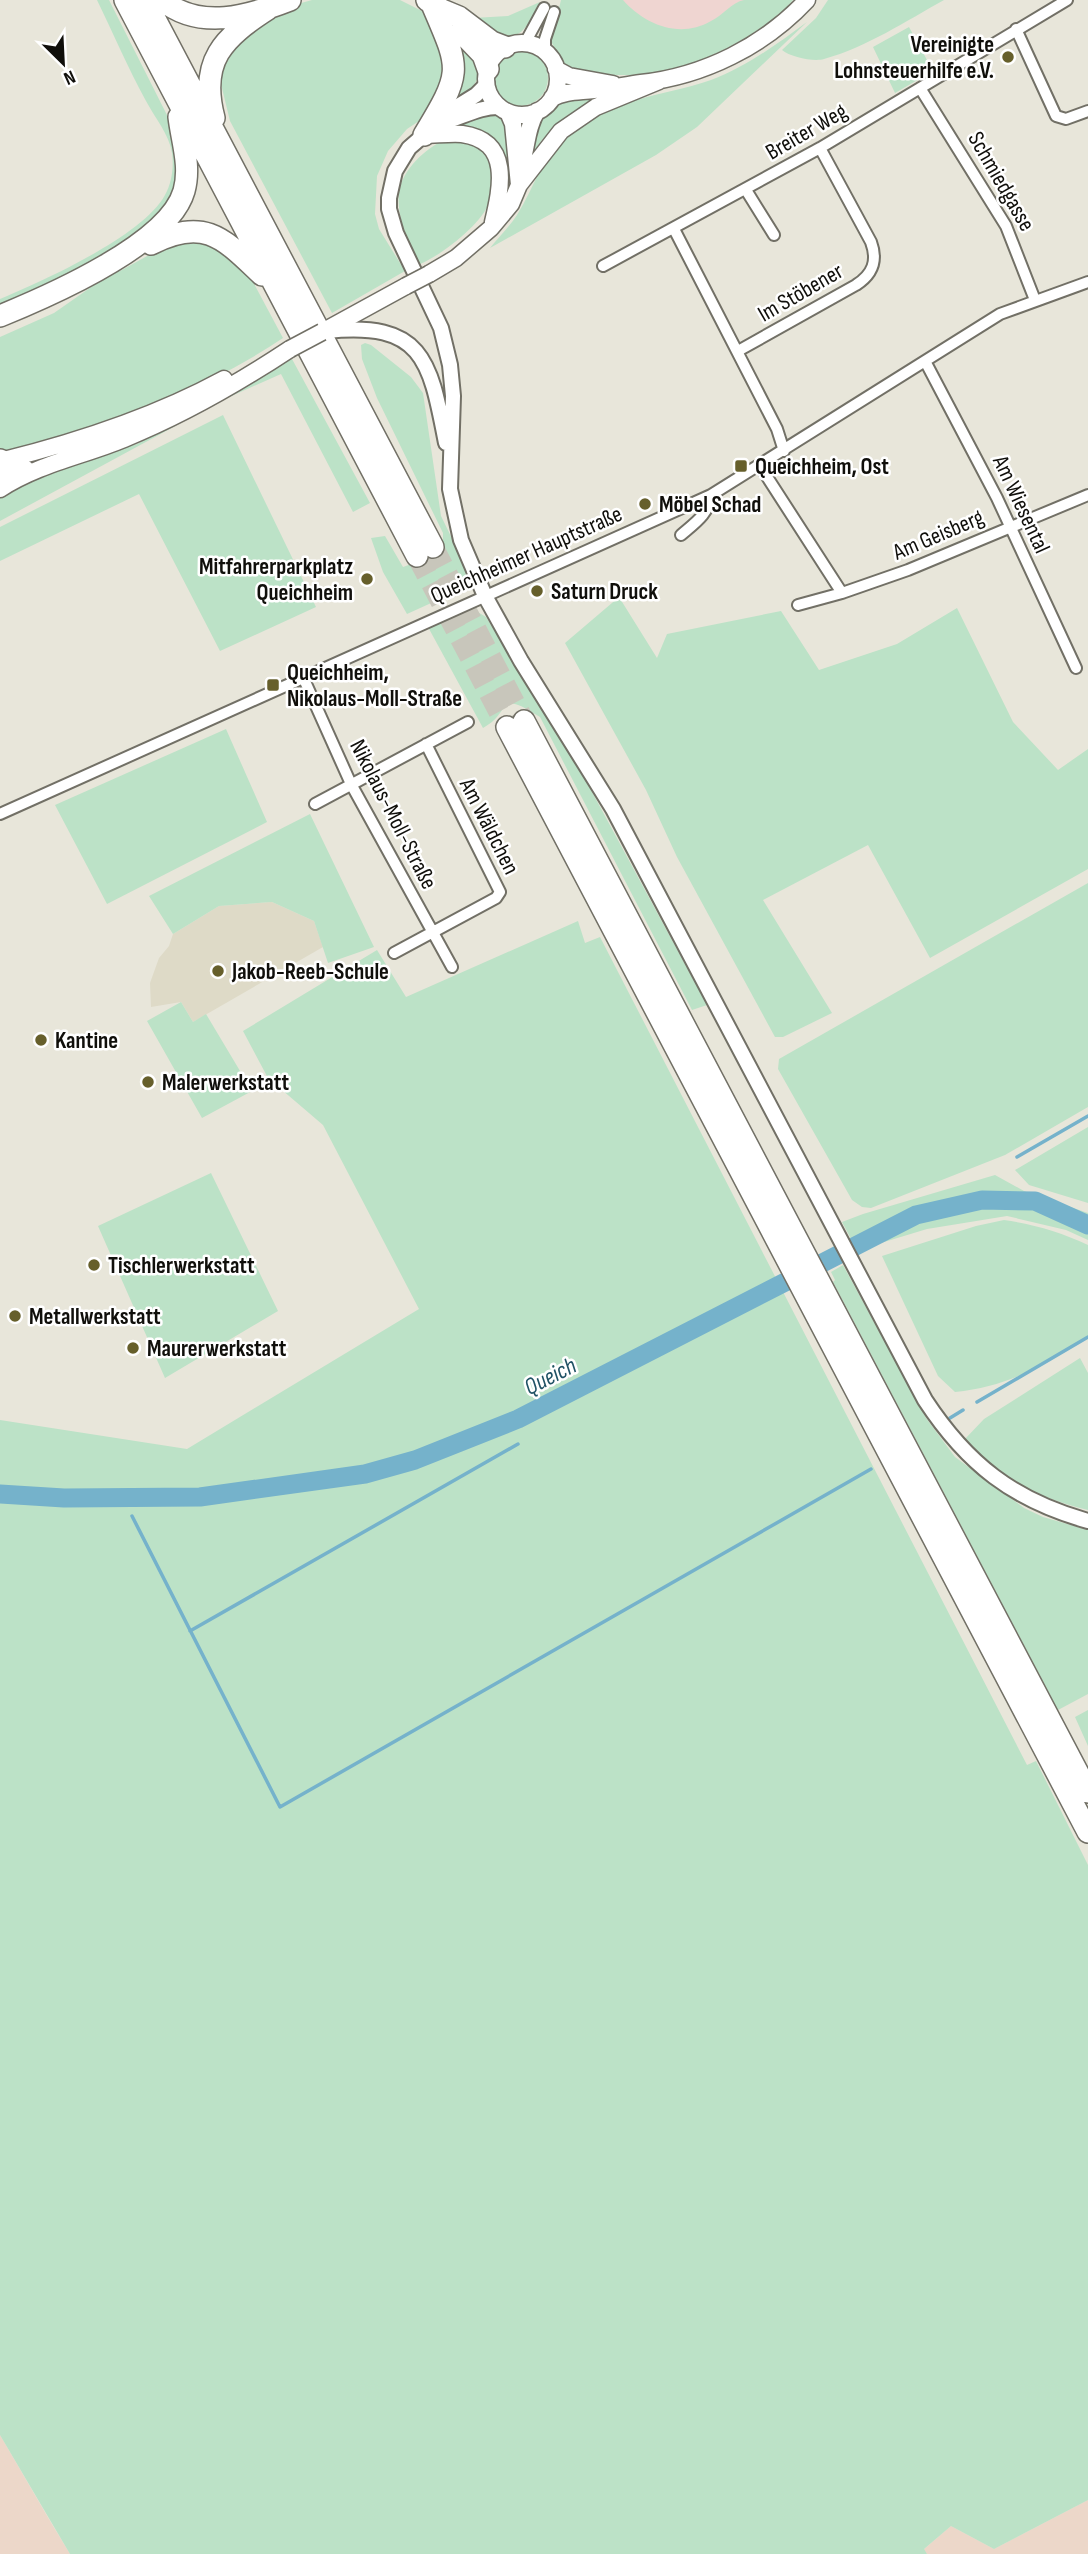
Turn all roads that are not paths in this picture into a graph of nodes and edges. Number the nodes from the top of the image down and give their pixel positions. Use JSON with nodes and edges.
{"nodes":[{"id":1,"x":125,"y":0,"type":"edge"},
{"id":2,"x":145,"y":0,"type":"edge"},
{"id":3,"x":162,"y":0,"type":"edge"},
{"id":4,"x":290,"y":0,"type":"edge"},
{"id":5,"x":807,"y":0,"type":"edge"},
{"id":6,"x":1067,"y":0,"type":"edge"},
{"id":7,"x":433,"y":4,"type":"edge"},
{"id":8,"x":268,"y":9,"type":"junction"},
{"id":9,"x":1016,"y":29,"type":"junction"},
{"id":10,"x":515,"y":45,"type":"junction"},
{"id":11,"x":545,"y":52,"type":"junction"},
{"id":12,"x":556,"y":69,"type":"junction"},
{"id":13,"x":487,"y":76,"type":"junction"},
{"id":14,"x":659,"y":81,"type":"junction"},
{"id":15,"x":619,"y":85,"type":"junction"},
{"id":16,"x":920,"y":88,"type":"junction"},
{"id":17,"x":176,"y":97,"type":"junction"},
{"id":18,"x":552,"y":98,"type":"junction"},
{"id":19,"x":504,"y":110,"type":"junction"},
{"id":20,"x":537,"y":111,"type":"junction"},
{"id":21,"x":1088,"y":111,"type":"edge"},
{"id":22,"x":432,"y":129,"type":"junction"},
{"id":23,"x":222,"y":146,"type":"junction"},
{"id":24,"x":820,"y":148,"type":"junction"},
{"id":25,"x":519,"y":178,"type":"junction"},
{"id":26,"x":746,"y":190,"type":"junction"},
{"id":27,"x":491,"y":228,"type":"junction"},
{"id":28,"x":674,"y":229,"type":"junction"},
{"id":29,"x":774,"y":235,"type":"dead end"},
{"id":30,"x":603,"y":266,"type":"dead end"},
{"id":31,"x":1088,"y":282,"type":"edge"},
{"id":32,"x":276,"y":289,"type":"junction"},
{"id":33,"x":1035,"y":300,"type":"junction"},
{"id":34,"x":0,"y":316,"type":"edge"},
{"id":35,"x":345,"y":325,"type":"junction"},
{"id":36,"x":0,"y":329,"type":"edge"},
{"id":37,"x":290,"y":349,"type":"junction"},
{"id":38,"x":738,"y":351,"type":"junction"},
{"id":39,"x":925,"y":361,"type":"junction"},
{"id":40,"x":784,"y":451,"type":"junction"},
{"id":41,"x":449,"y":462,"type":"junction"},
{"id":42,"x":1,"y":464,"type":"edge"},
{"id":43,"x":760,"y":466,"type":"junction"},
{"id":44,"x":39,"y":468,"type":"junction"},
{"id":45,"x":0,"y":489,"type":"edge"},
{"id":46,"x":711,"y":495,"type":"junction"},
{"id":47,"x":1088,"y":495,"type":"edge"},
{"id":48,"x":1010,"y":527,"type":"junction"},
{"id":49,"x":681,"y":535,"type":"dead end"},
{"id":50,"x":842,"y":593,"type":"junction"},
{"id":51,"x":485,"y":596,"type":"junction"},
{"id":52,"x":798,"y":605,"type":"dead end"},
{"id":53,"x":1076,"y":668,"type":"dead end"},
{"id":54,"x":303,"y":677,"type":"junction"},
{"id":55,"x":468,"y":722,"type":"dead end"},
{"id":56,"x":516,"y":724,"type":"tunnel mouth"},
{"id":57,"x":426,"y":744,"type":"junction"},
{"id":58,"x":351,"y":784,"type":"junction"},
{"id":59,"x":315,"y":804,"type":"dead end"},
{"id":60,"x":0,"y":814,"type":"edge"},
{"id":61,"x":432,"y":932,"type":"junction"},
{"id":62,"x":394,"y":953,"type":"dead end"},
{"id":63,"x":452,"y":967,"type":"dead end"},
{"id":64,"x":814,"y":1291,"type":"junction"},
{"id":65,"x":1088,"y":1521,"type":"edge"},
{"id":66,"x":1088,"y":1792,"type":"edge"},
{"id":67,"x":1088,"y":1832,"type":"edge"}],
"edges":[{"from":1,"to":17,"type":"highway"},
{"from":2,"to":23,"type":"highway"},
{"from":3,"to":8,"type":"highway"},
{"from":4,"to":8,"type":"highway"},
{"from":5,"to":14,"type":"main road"},
{"from":6,"to":9,"type":"street","name":"Breiter Weg"},
{"from":7,"to":10,"type":"highway"},
{"from":7,"to":13,"type":"highway"},
{"from":7,"to":22,"type":"highway"},
{"from":8,"to":23,"type":"highway"},
{"from":9,"to":16,"type":"street","name":"Breiter Weg"},
{"from":9,"to":21,"type":"street"},
{"from":10,"to":11,"type":"main road"},
{"from":10,"to":11,"type":"street"},
{"from":10,"to":13,"type":"main road"},
{"from":11,"to":12,"type":"main road"},
{"from":12,"to":15,"type":"main road"},
{"from":12,"to":18,"type":"main road"},
{"from":13,"to":19,"type":"main road"},
{"from":13,"to":22,"type":"street"},
{"from":14,"to":15,"type":"main road"},
{"from":14,"to":25,"type":"main road"},
{"from":15,"to":18,"type":"main road"},
{"from":16,"to":24,"type":"street","name":"Breiter Weg"},
{"from":16,"to":33,"type":"street","name":"Schmiedgasse"},
{"from":17,"to":32,"type":"highway"},
{"from":17,"to":34,"type":"highway"},
{"from":18,"to":20,"type":"main road"},
{"from":19,"to":20,"type":"main road"},
{"from":19,"to":22,"type":"street"},
{"from":19,"to":25,"type":"main road"},
{"from":20,"to":25,"type":"main road"},
{"from":22,"to":27,"type":"main road"},
{"from":22,"to":41,"type":"street"},
{"from":23,"to":32,"type":"highway"},
{"from":24,"to":26,"type":"street","name":"Breiter Weg"},
{"from":24,"to":38,"type":"street","name":"Im Stöbener"},
{"from":25,"to":27,"type":"main road"},
{"from":26,"to":28,"type":"street","name":"Breiter Weg"},
{"from":26,"to":29,"type":"street"},
{"from":27,"to":35,"type":"main road","bridge":true},
{"from":28,"to":30,"type":"street","name":"Breiter Weg"},
{"from":28,"to":38,"type":"street"},
{"from":31,"to":33,"type":"street","name":"Queichheimer Hauptstraße"},
{"from":32,"to":36,"type":"highway"},
{"from":33,"to":39,"type":"street","name":"Queichheimer Hauptstraße"},
{"from":35,"to":37,"type":"main road","bridge":true},
{"from":35,"to":41,"type":"street"},
{"from":37,"to":42,"type":"main road"},
{"from":37,"to":44,"type":"main road"},
{"from":38,"to":40,"type":"street"},
{"from":39,"to":40,"type":"street","name":"Queichheimer Hauptstraße"},
{"from":39,"to":48,"type":"street","name":"Am Wiesental"},
{"from":40,"to":43,"type":"street","name":"Queichheimer Hauptstraße"},
{"from":41,"to":51,"type":"street"},
{"from":42,"to":44,"type":"main road"},
{"from":43,"to":46,"type":"street","name":"Queichheimer Hauptstraße"},
{"from":43,"to":50,"type":"street"},
{"from":44,"to":45,"type":"main road"},
{"from":46,"to":49,"type":"street"},
{"from":46,"to":51,"type":"street","name":"Queichheimer Hauptstraße"},
{"from":47,"to":48,"type":"street","name":"Am Geisberg"},
{"from":48,"to":50,"type":"street","name":"Am Geisberg"},
{"from":48,"to":53,"type":"street","name":"Am Wiesental"},
{"from":50,"to":52,"type":"street","name":"Am Geisberg"},
{"from":51,"to":54,"type":"street","name":"Queichheimer Hauptstraße"},
{"from":51,"to":65,"type":"street"},
{"from":54,"to":58,"type":"street","name":"Nikolaus-Moll-Straße"},
{"from":54,"to":60,"type":"street","name":"Queichheimer Hauptstraße"},
{"from":55,"to":57,"type":"street"},
{"from":56,"to":64,"type":"highway"},
{"from":57,"to":58,"type":"street"},
{"from":57,"to":61,"type":"street","name":"Am Wäldchen"},
{"from":58,"to":59,"type":"street"},
{"from":58,"to":61,"type":"street","name":"Nikolaus-Moll-Straße"},
{"from":61,"to":62,"type":"street","name":"Am Wäldchen"},
{"from":61,"to":63,"type":"street","name":"Nikolaus-Moll-Straße"},
{"from":64,"to":66,"type":"highway"},
{"from":64,"to":67,"type":"highway"}]}
